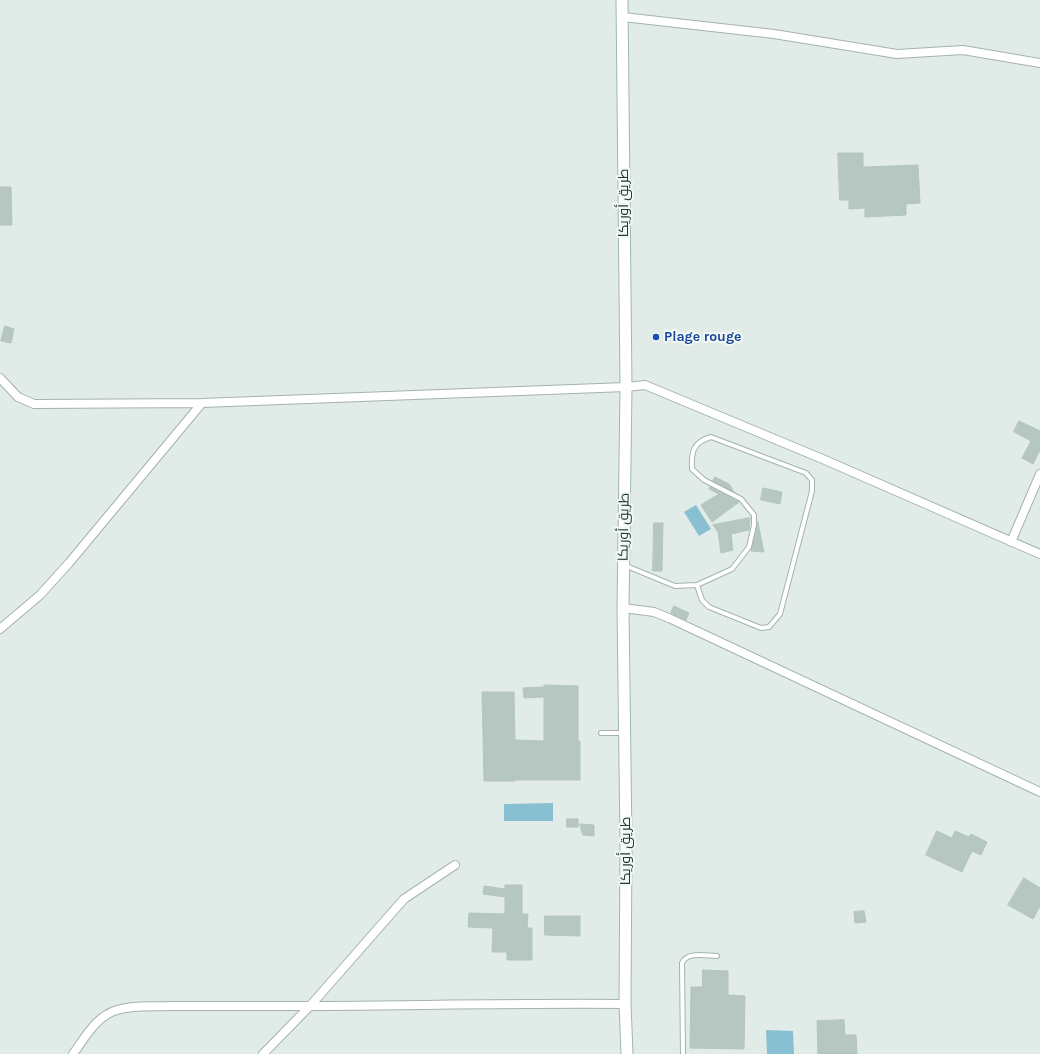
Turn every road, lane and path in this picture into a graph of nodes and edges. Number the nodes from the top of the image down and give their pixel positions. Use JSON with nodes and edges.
{"nodes":[{"id":1,"x":622,"y":0,"type":"edge"},
{"id":2,"x":622,"y":17,"type":"junction"},
{"id":3,"x":1040,"y":63,"type":"edge"},
{"id":4,"x":0,"y":378,"type":"edge"},
{"id":5,"x":626,"y":387,"type":"junction"},
{"id":6,"x":202,"y":403,"type":"junction"},
{"id":7,"x":1040,"y":474,"type":"edge"},
{"id":8,"x":1011,"y":542,"type":"junction"},
{"id":9,"x":1040,"y":554,"type":"edge"},
{"id":10,"x":624,"y":565,"type":"junction"},
{"id":11,"x":697,"y":585,"type":"junction"},
{"id":12,"x":623,"y":608,"type":"junction"},
{"id":13,"x":0,"y":629,"type":"edge"},
{"id":14,"x":601,"y":733,"type":"dead end"},
{"id":15,"x":625,"y":733,"type":"junction"},
{"id":16,"x":1040,"y":792,"type":"edge"},
{"id":17,"x":455,"y":865,"type":"dead end"},
{"id":18,"x":717,"y":956,"type":"dead end"},
{"id":19,"x":625,"y":1004,"type":"junction"},
{"id":20,"x":310,"y":1006,"type":"junction"},
{"id":21,"x":73,"y":1054,"type":"edge"},
{"id":22,"x":263,"y":1054,"type":"edge"},
{"id":23,"x":626,"y":1054,"type":"edge"},
{"id":24,"x":683,"y":1054,"type":"edge"}],
"edges":[{"from":1,"to":2,"type":"street","name":"طريق أوريكا"},
{"from":2,"to":3,"type":"street"},
{"from":2,"to":5,"type":"street","name":"طريق أوريكا"},
{"from":4,"to":6,"type":"street"},
{"from":5,"to":6,"type":"street"},
{"from":5,"to":8,"type":"street"},
{"from":5,"to":10,"type":"street","name":"طريق أوريكا"},
{"from":6,"to":13,"type":"street"},
{"from":7,"to":8,"type":"street"},
{"from":8,"to":9,"type":"street"},
{"from":10,"to":11,"type":"lane"},
{"from":10,"to":12,"type":"street","name":"طريق أوريكا"},
{"from":11,"to":11,"type":"lane"},
{"from":12,"to":15,"type":"street","name":"طريق أوريكا"},
{"from":12,"to":16,"type":"street"},
{"from":14,"to":15,"type":"lane"},
{"from":15,"to":19,"type":"street","name":"طريق أوريكا"},
{"from":17,"to":20,"type":"street"},
{"from":18,"to":24,"type":"lane"},
{"from":19,"to":20,"type":"street"},
{"from":19,"to":23,"type":"street","name":"طريق أوريكا"},
{"from":20,"to":21,"type":"street"},
{"from":20,"to":22,"type":"street"}]}
